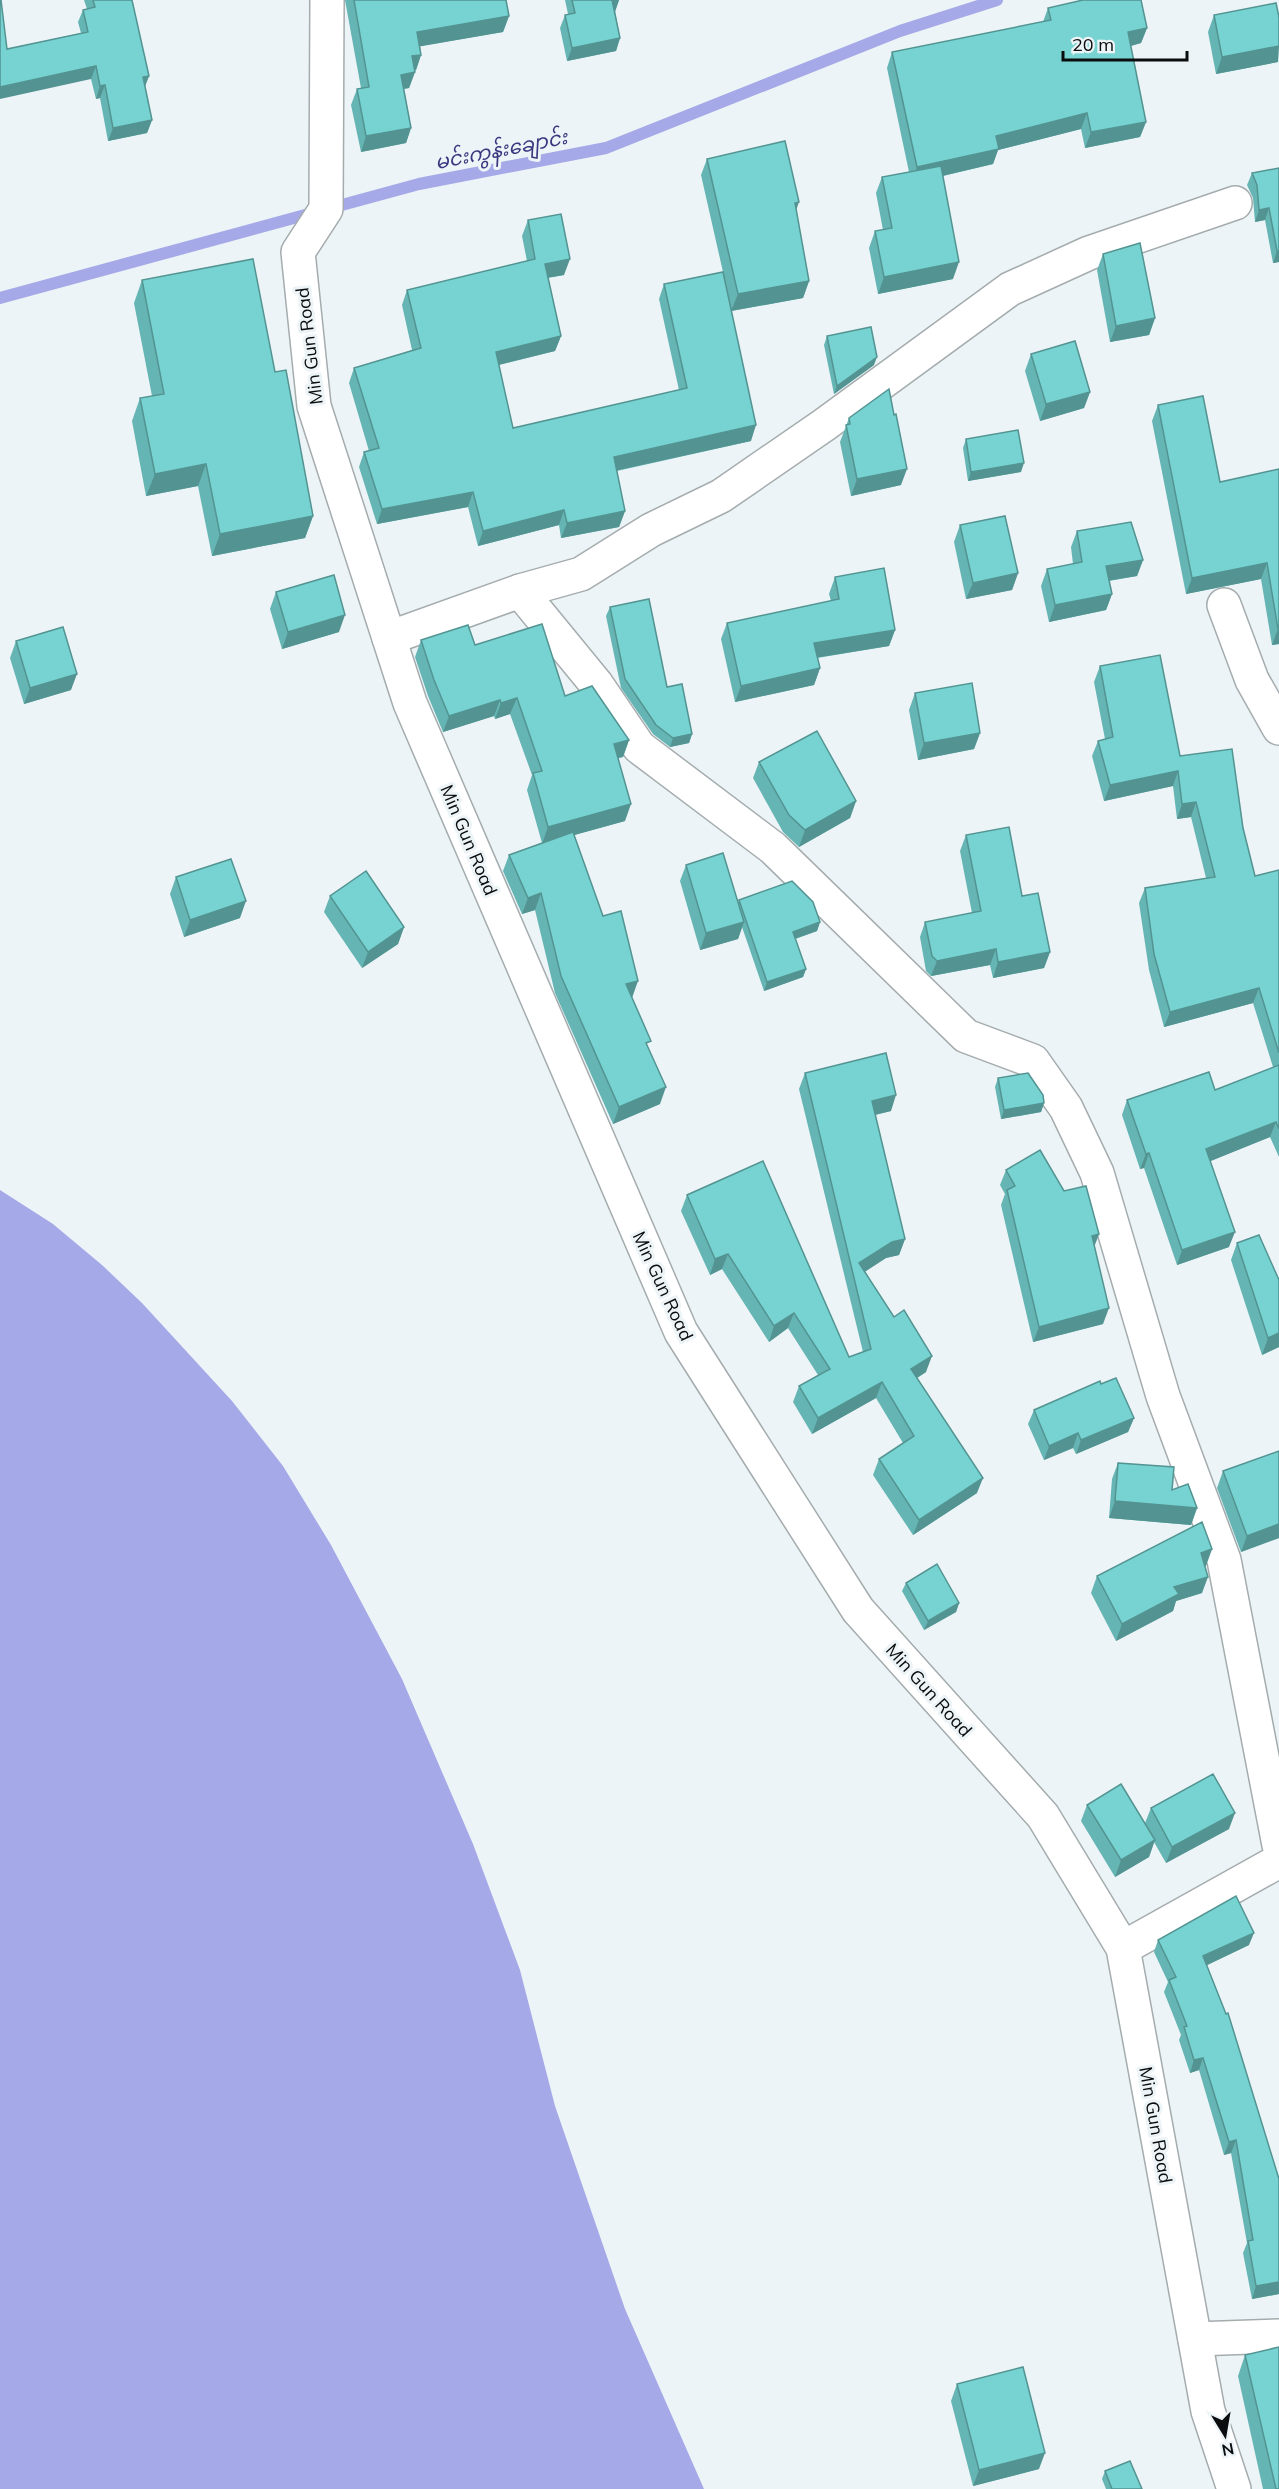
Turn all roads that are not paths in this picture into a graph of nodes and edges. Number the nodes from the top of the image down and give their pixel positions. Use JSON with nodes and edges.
{"nodes":[{"id":1,"x":327,"y":0,"type":"edge"},
{"id":2,"x":1236,"y":203,"type":"dead end"},
{"id":3,"x":520,"y":591,"type":"junction"},
{"id":4,"x":1224,"y":605,"type":"dead end"},
{"id":5,"x":389,"y":638,"type":"junction"},
{"id":6,"x":1279,"y":728,"type":"edge"},
{"id":7,"x":1279,"y":1845,"type":"edge"},
{"id":8,"x":1279,"y":1860,"type":"edge"},
{"id":9,"x":1123,"y":1948,"type":"junction"},
{"id":10,"x":1279,"y":2336,"type":"edge"},
{"id":11,"x":1195,"y":2339,"type":"junction"},
{"id":12,"x":1234,"y":2489,"type":"edge"}],
"edges":[{"from":1,"to":5,"type":"street","name":"Min Gun Road"},
{"from":2,"to":3,"type":"street"},
{"from":3,"to":5,"type":"street"},
{"from":3,"to":7,"type":"street"},
{"from":4,"to":6,"type":"street"},
{"from":5,"to":9,"type":"street","name":"Min Gun Road"},
{"from":8,"to":9,"type":"street"},
{"from":9,"to":11,"type":"street","name":"Min Gun Road"},
{"from":10,"to":11,"type":"street"},
{"from":11,"to":12,"type":"street","name":"Min Gun Road"}]}
